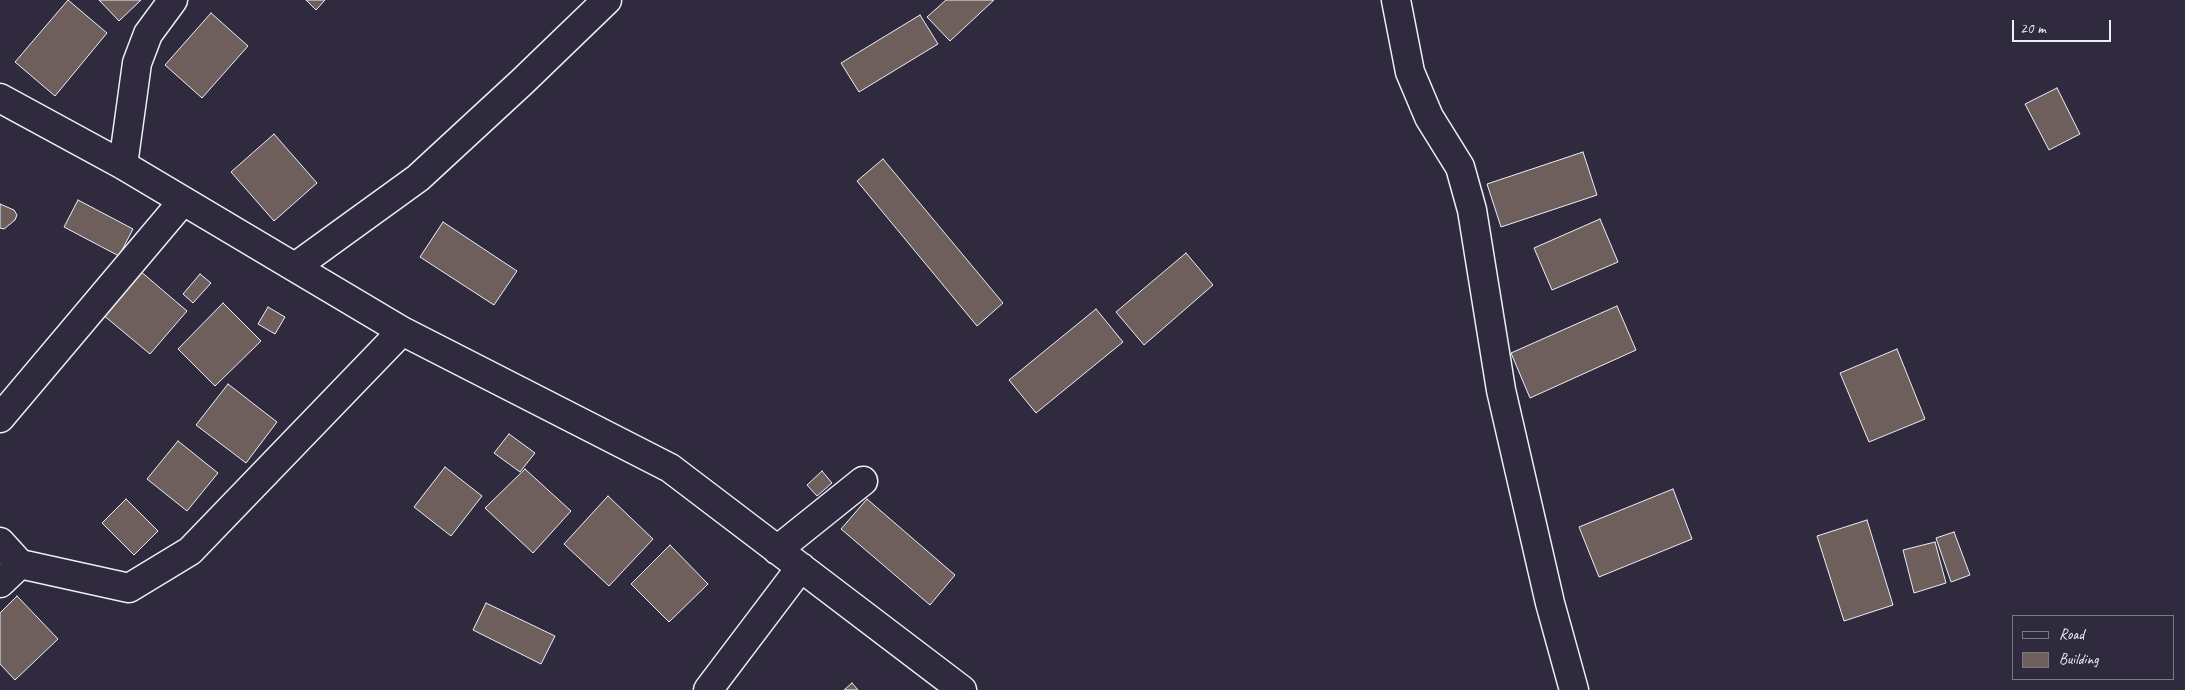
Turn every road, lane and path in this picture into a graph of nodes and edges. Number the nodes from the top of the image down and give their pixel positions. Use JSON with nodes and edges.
{"nodes":[{"id":1,"x":173,"y":0,"type":"edge"},
{"id":2,"x":607,"y":0,"type":"edge"},
{"id":3,"x":1404,"y":3,"type":"edge"},
{"id":4,"x":0,"y":98,"type":"edge"},
{"id":5,"x":123,"y":165,"type":"junction"},
{"id":6,"x":184,"y":201,"type":"junction"},
{"id":7,"x":295,"y":267,"type":"junction"},
{"id":8,"x":402,"y":331,"type":"junction"},
{"id":9,"x":0,"y":418,"type":"edge"},
{"id":10,"x":863,"y":481,"type":"dead end"},
{"id":11,"x":0,"y":542,"type":"edge"},
{"id":12,"x":777,"y":550,"type":"junction"},
{"id":13,"x":20,"y":564,"type":"junction"},
{"id":14,"x":801,"y":568,"type":"junction"},
{"id":15,"x":0,"y":584,"type":"edge"},
{"id":16,"x":708,"y":690,"type":"edge"},
{"id":17,"x":962,"y":690,"type":"edge"},
{"id":18,"x":1574,"y":690,"type":"edge"}],
"edges":[{"from":1,"to":5,"type":"street"},
{"from":2,"to":7,"type":"street"},
{"from":3,"to":18,"type":"street"},
{"from":4,"to":5,"type":"street"},
{"from":5,"to":6,"type":"street"},
{"from":6,"to":7,"type":"street"},
{"from":6,"to":9,"type":"street"},
{"from":7,"to":8,"type":"street"},
{"from":8,"to":12,"type":"street"},
{"from":8,"to":13,"type":"street"},
{"from":10,"to":12,"type":"street"},
{"from":11,"to":13,"type":"street"},
{"from":12,"to":14,"type":"street"},
{"from":13,"to":15,"type":"street"},
{"from":14,"to":16,"type":"street"},
{"from":14,"to":17,"type":"street"}]}
